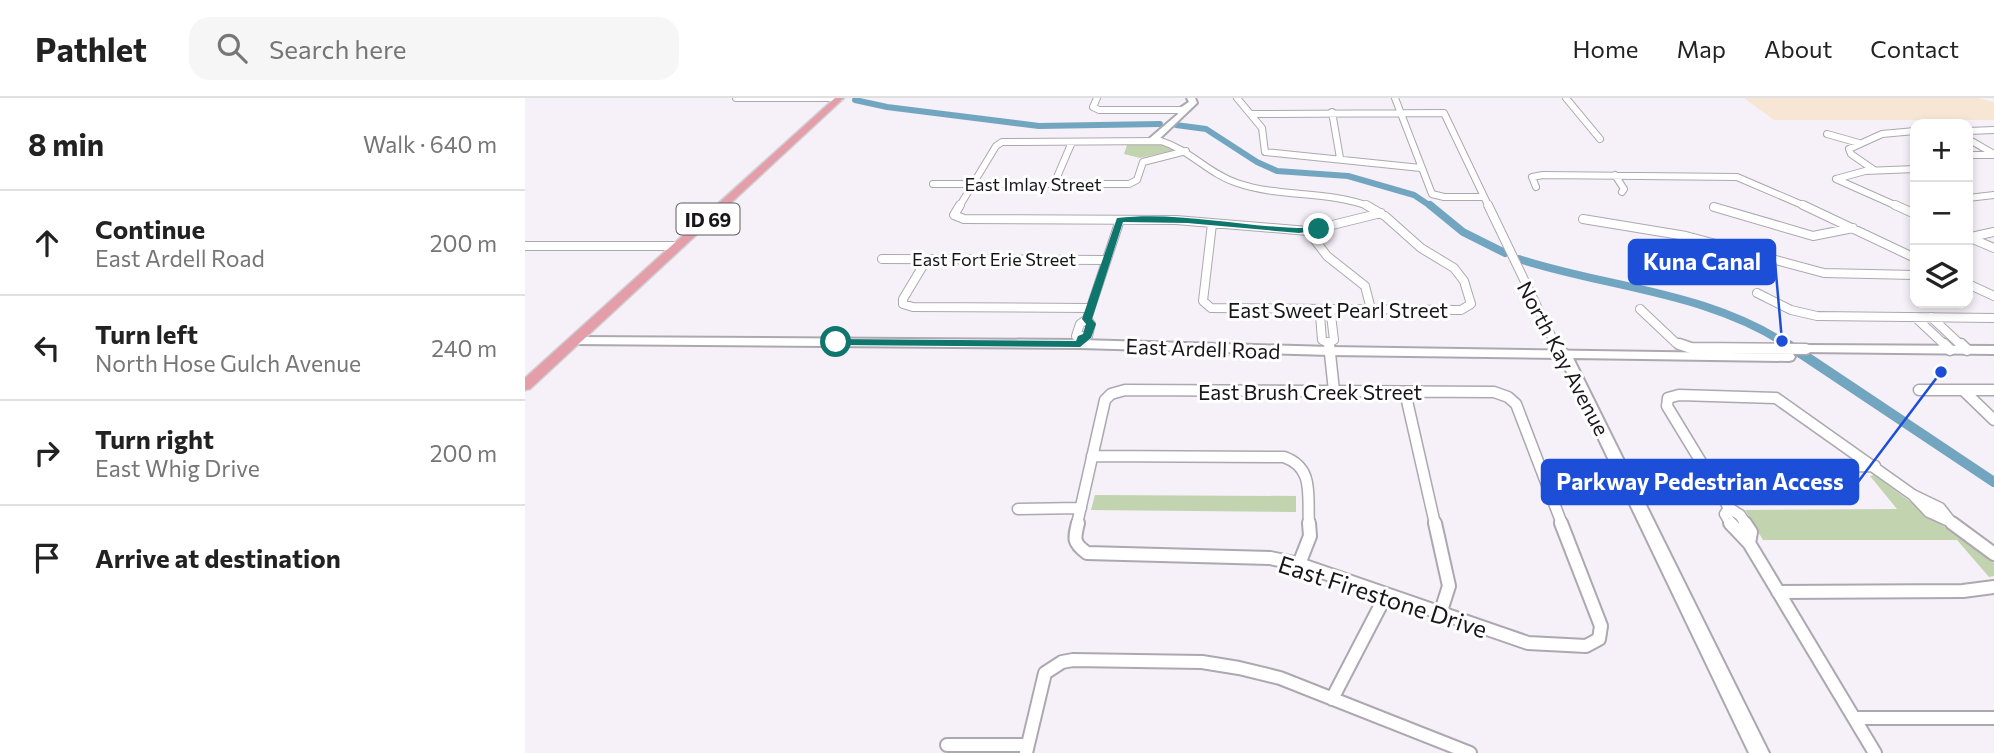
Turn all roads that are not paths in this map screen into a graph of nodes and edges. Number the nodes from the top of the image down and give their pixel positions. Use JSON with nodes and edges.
{"nodes":[{"id":1,"x":736,"y":98,"type":"edge"},
{"id":2,"x":840,"y":98,"type":"edge"},
{"id":3,"x":1097,"y":98,"type":"edge"},
{"id":4,"x":1190,"y":98,"type":"edge"},
{"id":5,"x":1237,"y":98,"type":"edge"},
{"id":6,"x":1395,"y":98,"type":"edge"},
{"id":7,"x":1566,"y":98,"type":"edge"},
{"id":8,"x":1182,"y":110,"type":"junction"},
{"id":9,"x":1332,"y":113,"type":"junction"},
{"id":10,"x":1401,"y":113,"type":"junction"},
{"id":11,"x":1251,"y":114,"type":"junction"},
{"id":12,"x":1994,"y":130,"type":"edge"},
{"id":13,"x":1910,"y":131,"type":"edge"},
{"id":14,"x":1973,"y":131,"type":"edge"},
{"id":15,"x":1827,"y":134,"type":"dead end"},
{"id":16,"x":1154,"y":138,"type":"junction"},
{"id":17,"x":1600,"y":139,"type":"dead end"},
{"id":18,"x":1072,"y":142,"type":"junction"},
{"id":19,"x":1973,"y":142,"type":"edge"},
{"id":20,"x":1859,"y":144,"type":"junction"},
{"id":21,"x":1186,"y":151,"type":"junction"},
{"id":22,"x":1994,"y":154,"type":"edge"},
{"id":23,"x":1973,"y":155,"type":"edge"},
{"id":24,"x":1340,"y":158,"type":"junction"},
{"id":25,"x":1421,"y":167,"type":"junction"},
{"id":26,"x":1910,"y":169,"type":"edge"},
{"id":27,"x":1874,"y":170,"type":"junction"},
{"id":28,"x":1615,"y":175,"type":"junction"},
{"id":29,"x":933,"y":184,"type":"dead end"},
{"id":30,"x":972,"y":184,"type":"junction"},
{"id":31,"x":1054,"y":184,"type":"junction"},
{"id":32,"x":1536,"y":187,"type":"dead end"},
{"id":33,"x":1622,"y":192,"type":"dead end"},
{"id":34,"x":1994,"y":195,"type":"edge"},
{"id":35,"x":1483,"y":197,"type":"junction"},
{"id":36,"x":1973,"y":197,"type":"edge"},
{"id":37,"x":1910,"y":203,"type":"edge"},
{"id":38,"x":1714,"y":207,"type":"dead end"},
{"id":39,"x":1898,"y":207,"type":"junction"},
{"id":40,"x":1910,"y":212,"type":"edge"},
{"id":41,"x":1381,"y":213,"type":"junction"},
{"id":42,"x":1583,"y":219,"type":"dead end"},
{"id":43,"x":1120,"y":220,"type":"junction"},
{"id":44,"x":1212,"y":224,"type":"junction"},
{"id":45,"x":1853,"y":228,"type":"junction"},
{"id":46,"x":1308,"y":231,"type":"junction"},
{"id":47,"x":1994,"y":232,"type":"edge"},
{"id":48,"x":1973,"y":236,"type":"edge"},
{"id":49,"x":1973,"y":239,"type":"edge"},
{"id":50,"x":525,"y":246,"type":"edge"},
{"id":51,"x":678,"y":246,"type":"junction"},
{"id":52,"x":1994,"y":248,"type":"edge"},
{"id":53,"x":1910,"y":253,"type":"edge"},
{"id":54,"x":882,"y":259,"type":"dead end"},
{"id":55,"x":927,"y":259,"type":"junction"},
{"id":56,"x":1107,"y":260,"type":"junction"},
{"id":57,"x":1910,"y":275,"type":"edge"},
{"id":58,"x":1973,"y":286,"type":"edge"},
{"id":59,"x":1757,"y":293,"type":"dead end"},
{"id":60,"x":1994,"y":296,"type":"edge"},
{"id":61,"x":1090,"y":308,"type":"junction"},
{"id":62,"x":1325,"y":309,"type":"junction"},
{"id":63,"x":1371,"y":309,"type":"junction"},
{"id":64,"x":1640,"y":309,"type":"dead end"},
{"id":65,"x":1915,"y":317,"type":"junction"},
{"id":66,"x":1931,"y":317,"type":"junction"},
{"id":67,"x":1994,"y":318,"type":"edge"},
{"id":68,"x":576,"y":341,"type":"junction"},
{"id":69,"x":1081,"y":341,"type":"junction"},
{"id":70,"x":1329,"y":347,"type":"junction"},
{"id":71,"x":1950,"y":350,"type":"junction"},
{"id":72,"x":1968,"y":350,"type":"junction"},
{"id":73,"x":1795,"y":351,"type":"junction"},
{"id":74,"x":1994,"y":351,"type":"edge"},
{"id":75,"x":1565,"y":355,"type":"junction"},
{"id":76,"x":525,"y":386,"type":"edge"},
{"id":77,"x":1919,"y":390,"type":"dead end"},
{"id":78,"x":1963,"y":390,"type":"junction"},
{"id":79,"x":1994,"y":390,"type":"edge"},
{"id":80,"x":1334,"y":391,"type":"junction"},
{"id":81,"x":1405,"y":391,"type":"junction"},
{"id":82,"x":1994,"y":420,"type":"edge"},
{"id":83,"x":1092,"y":456,"type":"junction"},
{"id":84,"x":1876,"y":466,"type":"junction"},
{"id":85,"x":1709,"y":473,"type":"junction"},
{"id":86,"x":1545,"y":478,"type":"junction"},
{"id":87,"x":1626,"y":478,"type":"junction"},
{"id":88,"x":1081,"y":508,"type":"junction"},
{"id":89,"x":1019,"y":509,"type":"dead end"},
{"id":90,"x":1994,"y":554,"type":"edge"},
{"id":91,"x":1299,"y":564,"type":"junction"},
{"id":92,"x":1994,"y":587,"type":"edge"},
{"id":93,"x":1778,"y":592,"type":"junction"},
{"id":94,"x":1386,"y":595,"type":"junction"},
{"id":95,"x":1440,"y":614,"type":"junction"},
{"id":96,"x":1332,"y":699,"type":"junction"},
{"id":97,"x":1854,"y":718,"type":"junction"},
{"id":98,"x":1994,"y":718,"type":"edge"},
{"id":99,"x":947,"y":745,"type":"dead end"},
{"id":100,"x":1027,"y":749,"type":"edge"},
{"id":101,"x":1470,"y":753,"type":"edge"},
{"id":102,"x":1759,"y":753,"type":"edge"},
{"id":103,"x":1875,"y":753,"type":"edge"}],
"edges":[{"from":1,"to":2,"type":"street"},
{"from":2,"to":51,"type":"main road","number":"ID 69"},
{"from":3,"to":8,"type":"street"},
{"from":4,"to":8,"type":"street"},
{"from":5,"to":11,"type":"street"},
{"from":6,"to":10,"type":"street"},
{"from":7,"to":17,"type":"street"},
{"from":8,"to":16,"type":"street"},
{"from":9,"to":10,"type":"street"},
{"from":9,"to":11,"type":"street"},
{"from":9,"to":24,"type":"street"},
{"from":10,"to":25,"type":"street"},
{"from":10,"to":35,"type":"street","name":"North Kay Avenue"},
{"from":11,"to":24,"type":"street"},
{"from":12,"to":14,"type":"street"},
{"from":13,"to":20,"type":"street"},
{"from":15,"to":20,"type":"street"},
{"from":16,"to":18,"type":"street"},
{"from":16,"to":21,"type":"street"},
{"from":18,"to":30,"type":"street"},
{"from":18,"to":31,"type":"street"},
{"from":19,"to":22,"type":"street"},
{"from":20,"to":27,"type":"street"},
{"from":21,"to":31,"type":"street","name":"East Imlay Street"},
{"from":21,"to":41,"type":"street"},
{"from":22,"to":23,"type":"street"},
{"from":24,"to":25,"type":"street"},
{"from":25,"to":35,"type":"street"},
{"from":26,"to":27,"type":"street"},
{"from":27,"to":39,"type":"street"},
{"from":28,"to":32,"type":"street"},
{"from":28,"to":33,"type":"street"},
{"from":28,"to":45,"type":"street"},
{"from":29,"to":30,"type":"street","name":"East Imlay Street"},
{"from":30,"to":31,"type":"street","name":"East Imlay Street"},
{"from":30,"to":43,"type":"street"},
{"from":34,"to":36,"type":"street"},
{"from":35,"to":75,"type":"street","name":"North Kay Avenue"},
{"from":37,"to":39,"type":"street"},
{"from":38,"to":45,"type":"street"},
{"from":39,"to":40,"type":"street"},
{"from":41,"to":46,"type":"street"},
{"from":41,"to":63,"type":"street","name":"East Sweet Pearl Street"},
{"from":42,"to":57,"type":"street"},
{"from":43,"to":44,"type":"street"},
{"from":43,"to":56,"type":"street"},
{"from":44,"to":46,"type":"street"},
{"from":44,"to":62,"type":"street","name":"East Sweet Pearl Street"},
{"from":45,"to":53,"type":"street"},
{"from":46,"to":63,"type":"street"},
{"from":47,"to":48,"type":"street"},
{"from":49,"to":52,"type":"street"},
{"from":50,"to":51,"type":"street"},
{"from":51,"to":68,"type":"main road","number":"ID 69"},
{"from":54,"to":55,"type":"street","name":"East Fort Erie Street"},
{"from":55,"to":56,"type":"street","name":"East Fort Erie Street"},
{"from":55,"to":61,"type":"street"},
{"from":56,"to":61,"type":"street"},
{"from":58,"to":60,"type":"street"},
{"from":59,"to":65,"type":"street"},
{"from":61,"to":69,"type":"street"},
{"from":62,"to":63,"type":"street","name":"East Sweet Pearl Street"},
{"from":62,"to":70,"type":"street"},
{"from":64,"to":73,"type":"street"},
{"from":65,"to":66,"type":"street"},
{"from":65,"to":71,"type":"street"},
{"from":66,"to":67,"type":"street"},
{"from":66,"to":72,"type":"street"},
{"from":68,"to":69,"type":"street","name":"East Ardell Road"},
{"from":68,"to":76,"type":"main road","number":"ID 69"},
{"from":69,"to":70,"type":"street","name":"East Ardell Road"},
{"from":70,"to":75,"type":"street","name":"East Ardell Road"},
{"from":70,"to":80,"type":"street"},
{"from":71,"to":72,"type":"street","name":"East Ardell Road"},
{"from":71,"to":73,"type":"street","name":"East Ardell Road"},
{"from":72,"to":74,"type":"street","name":"East Ardell Road"},
{"from":73,"to":75,"type":"street","name":"East Ardell Road"},
{"from":75,"to":87,"type":"street","name":"North Kay Avenue"},
{"from":77,"to":78,"type":"street"},
{"from":78,"to":79,"type":"street"},
{"from":78,"to":82,"type":"street"},
{"from":80,"to":81,"type":"street","name":"East Brush Creek Street"},
{"from":80,"to":83,"type":"street","name":"East Brush Creek Street"},
{"from":81,"to":86,"type":"street","name":"East Brush Creek Street"},
{"from":81,"to":95,"type":"street"},
{"from":83,"to":88,"type":"street"},
{"from":83,"to":91,"type":"street"},
{"from":84,"to":85,"type":"street"},
{"from":84,"to":85,"type":"street"},
{"from":84,"to":90,"type":"street"},
{"from":85,"to":87,"type":"street"},
{"from":85,"to":93,"type":"street"},
{"from":86,"to":87,"type":"street"},
{"from":86,"to":95,"type":"street","name":"East Firestone Drive"},
{"from":87,"to":102,"type":"street","name":"North Kay Avenue"},
{"from":88,"to":89,"type":"street"},
{"from":88,"to":91,"type":"street","name":"East Firestone Drive"},
{"from":91,"to":94,"type":"street","name":"East Firestone Drive"},
{"from":92,"to":93,"type":"street"},
{"from":93,"to":97,"type":"street"},
{"from":94,"to":95,"type":"street","name":"East Firestone Drive"},
{"from":94,"to":96,"type":"street"},
{"from":96,"to":100,"type":"street"},
{"from":96,"to":101,"type":"street"},
{"from":97,"to":98,"type":"street"},
{"from":97,"to":103,"type":"street"},
{"from":99,"to":100,"type":"street"}]}
